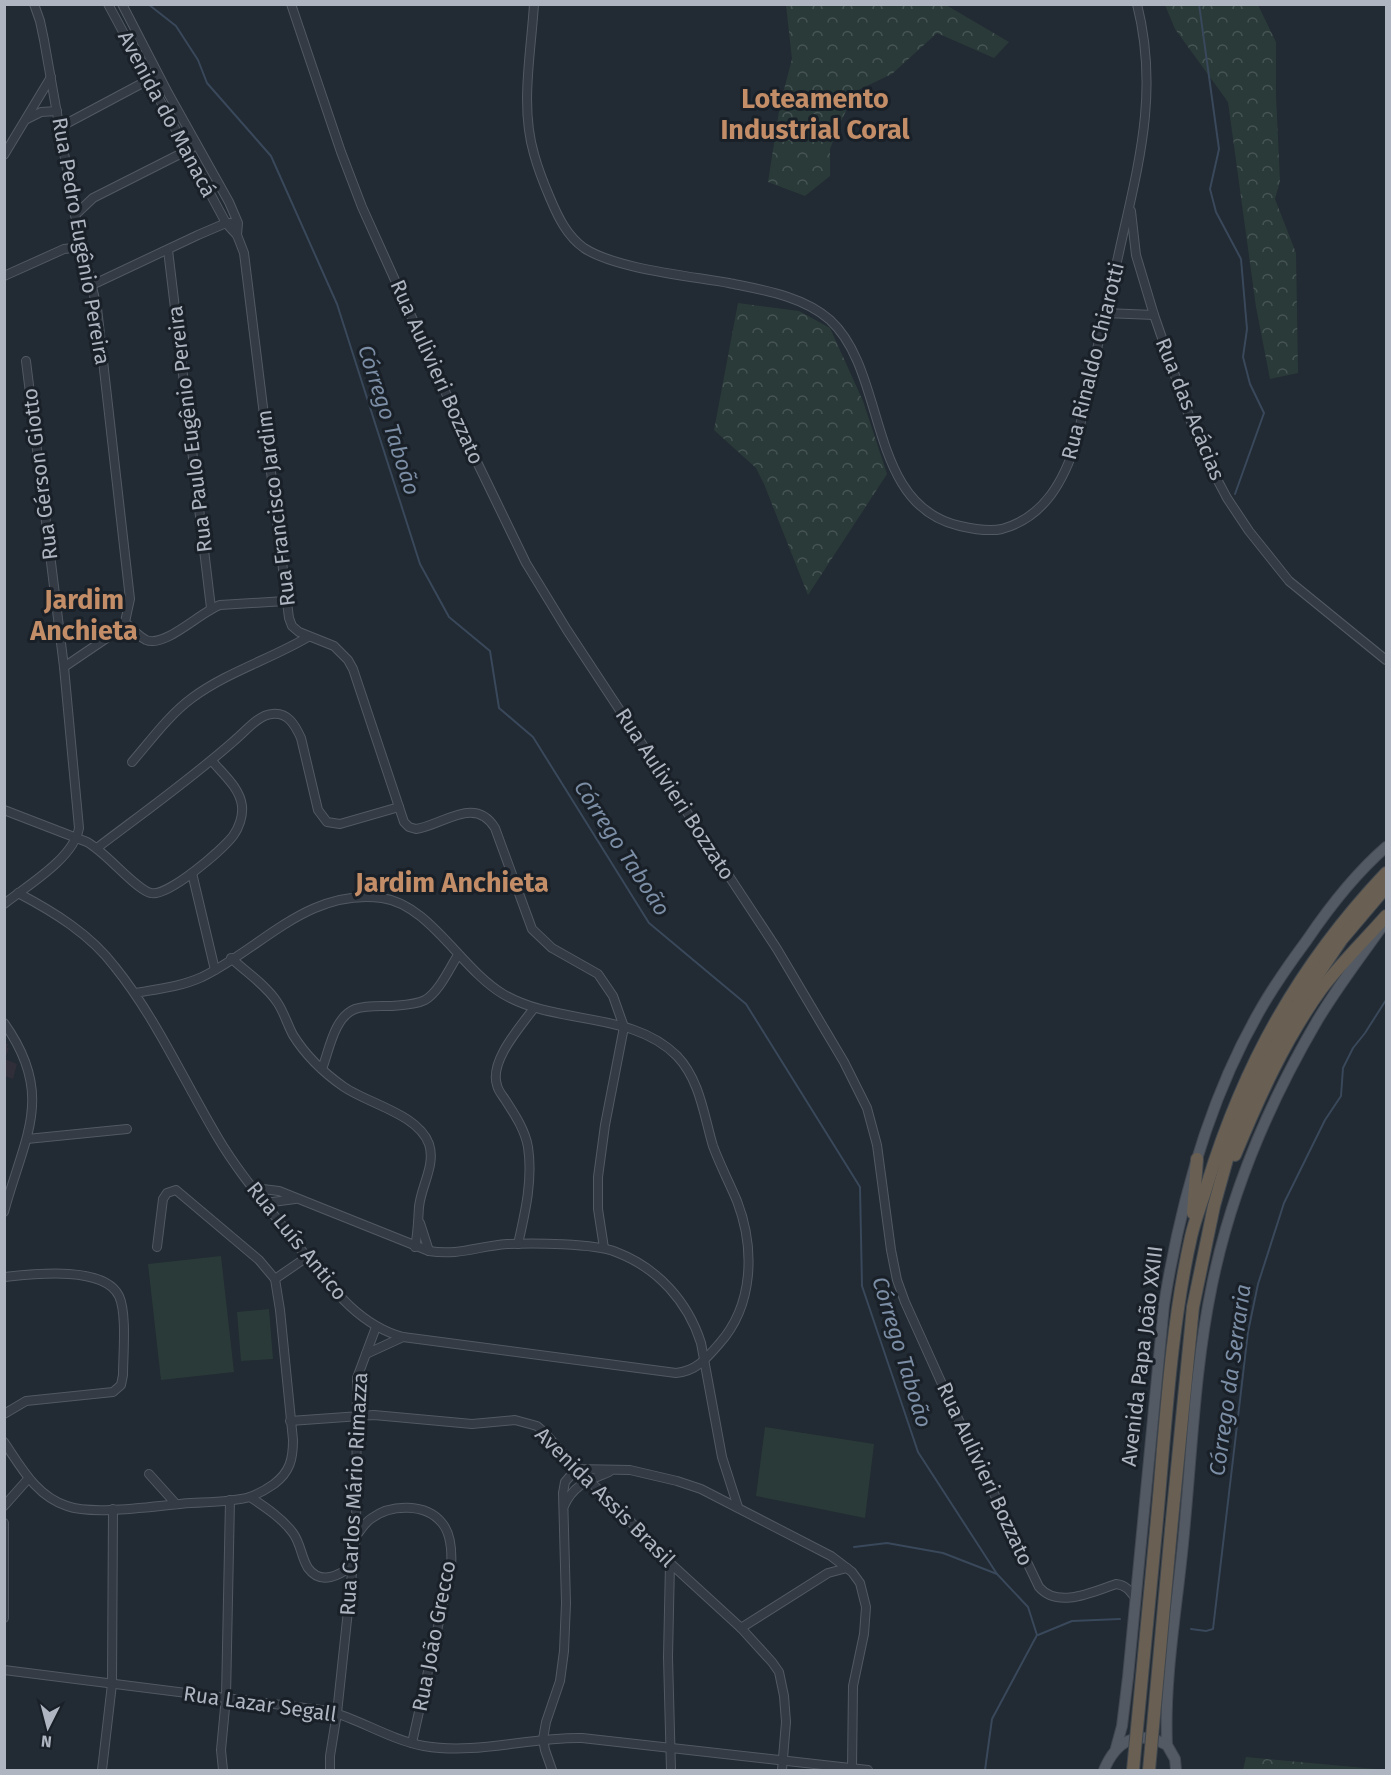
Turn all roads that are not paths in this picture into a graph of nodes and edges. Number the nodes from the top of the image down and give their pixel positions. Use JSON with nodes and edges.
{"nodes":[{"id":1,"x":34,"y":4,"type":"edge"},
{"id":2,"x":108,"y":4,"type":"edge"},
{"id":3,"x":122,"y":4,"type":"edge"},
{"id":4,"x":291,"y":4,"type":"edge"},
{"id":5,"x":534,"y":4,"type":"edge"},
{"id":6,"x":1137,"y":4,"type":"edge"},
{"id":7,"x":158,"y":74,"type":"junction"},
{"id":8,"x":51,"y":76,"type":"junction"},
{"id":9,"x":148,"y":80,"type":"junction"},
{"id":10,"x":57,"y":111,"type":"junction"},
{"id":11,"x":26,"y":119,"type":"junction"},
{"id":12,"x":60,"y":127,"type":"junction"},
{"id":13,"x":198,"y":145,"type":"junction"},
{"id":14,"x":187,"y":150,"type":"junction"},
{"id":15,"x":4,"y":155,"type":"edge"},
{"id":16,"x":93,"y":198,"type":"junction"},
{"id":17,"x":72,"y":199,"type":"junction"},
{"id":18,"x":1130,"y":202,"type":"junction"},
{"id":19,"x":75,"y":215,"type":"junction"},
{"id":20,"x":238,"y":223,"type":"junction"},
{"id":21,"x":226,"y":224,"type":"junction"},
{"id":22,"x":79,"y":235,"type":"junction"},
{"id":23,"x":237,"y":235,"type":"junction"},
{"id":24,"x":81,"y":247,"type":"junction"},
{"id":25,"x":64,"y":249,"type":"junction"},
{"id":26,"x":168,"y":249,"type":"junction"},
{"id":27,"x":4,"y":276,"type":"edge"},
{"id":28,"x":92,"y":285,"type":"junction"},
{"id":29,"x":1105,"y":313,"type":"junction"},
{"id":30,"x":1154,"y":315,"type":"junction"},
{"id":31,"x":26,"y":361,"type":"dead end"},
{"id":32,"x":285,"y":602,"type":"junction"},
{"id":33,"x":211,"y":608,"type":"junction"},
{"id":34,"x":125,"y":622,"type":"junction"},
{"id":35,"x":308,"y":637,"type":"junction"},
{"id":36,"x":1386,"y":660,"type":"edge"},
{"id":37,"x":64,"y":667,"type":"junction"},
{"id":38,"x":212,"y":761,"type":"junction"},
{"id":39,"x":132,"y":762,"type":"dead end"},
{"id":40,"x":399,"y":807,"type":"junction"},
{"id":41,"x":4,"y":810,"type":"edge"},
{"id":42,"x":77,"y":838,"type":"junction"},
{"id":43,"x":1386,"y":847,"type":"edge"},
{"id":44,"x":97,"y":848,"type":"junction"},
{"id":45,"x":192,"y":873,"type":"junction"},
{"id":46,"x":1386,"y":873,"type":"edge"},
{"id":47,"x":1386,"y":887,"type":"edge"},
{"id":48,"x":18,"y":893,"type":"junction"},
{"id":49,"x":4,"y":904,"type":"edge"},
{"id":50,"x":1386,"y":918,"type":"edge"},
{"id":51,"x":459,"y":955,"type":"junction"},
{"id":52,"x":231,"y":958,"type":"junction"},
{"id":53,"x":215,"y":970,"type":"junction"},
{"id":54,"x":135,"y":993,"type":"junction"},
{"id":55,"x":534,"y":1008,"type":"junction"},
{"id":56,"x":4,"y":1023,"type":"edge"},
{"id":57,"x":624,"y":1027,"type":"junction"},
{"id":58,"x":322,"y":1069,"type":"junction"},
{"id":59,"x":127,"y":1129,"type":"dead end"},
{"id":60,"x":27,"y":1139,"type":"junction"},
{"id":61,"x":1197,"y":1159,"type":"junction"},
{"id":62,"x":254,"y":1188,"type":"junction"},
{"id":63,"x":299,"y":1199,"type":"junction"},
{"id":64,"x":265,"y":1203,"type":"junction"},
{"id":65,"x":1214,"y":1206,"type":"junction"},
{"id":66,"x":4,"y":1212,"type":"edge"},
{"id":67,"x":420,"y":1222,"type":"junction"},
{"id":68,"x":1191,"y":1235,"type":"junction"},
{"id":69,"x":518,"y":1244,"type":"junction"},
{"id":70,"x":156,"y":1247,"type":"dead end"},
{"id":71,"x":415,"y":1247,"type":"junction"},
{"id":72,"x":604,"y":1248,"type":"junction"},
{"id":73,"x":429,"y":1251,"type":"junction"},
{"id":74,"x":307,"y":1257,"type":"junction"},
{"id":75,"x":4,"y":1277,"type":"edge"},
{"id":76,"x":275,"y":1279,"type":"junction"},
{"id":77,"x":376,"y":1327,"type":"junction"},
{"id":78,"x":404,"y":1337,"type":"junction"},
{"id":79,"x":366,"y":1354,"type":"junction"},
{"id":80,"x":703,"y":1362,"type":"junction"},
{"id":81,"x":4,"y":1414,"type":"edge"},
{"id":82,"x":356,"y":1415,"type":"junction"},
{"id":83,"x":290,"y":1421,"type":"junction"},
{"id":84,"x":4,"y":1442,"type":"edge"},
{"id":85,"x":576,"y":1469,"type":"junction"},
{"id":86,"x":614,"y":1470,"type":"junction"},
{"id":87,"x":149,"y":1473,"type":"dead end"},
{"id":88,"x":28,"y":1479,"type":"junction"},
{"id":89,"x":589,"y":1481,"type":"junction"},
{"id":90,"x":250,"y":1497,"type":"junction"},
{"id":91,"x":230,"y":1500,"type":"junction"},
{"id":92,"x":176,"y":1504,"type":"junction"},
{"id":93,"x":4,"y":1506,"type":"edge"},
{"id":94,"x":738,"y":1507,"type":"junction"},
{"id":95,"x":113,"y":1509,"type":"junction"},
{"id":96,"x":563,"y":1510,"type":"junction"},
{"id":97,"x":4,"y":1523,"type":"edge"},
{"id":98,"x":356,"y":1536,"type":"junction"},
{"id":99,"x":825,"y":1553,"type":"junction"},
{"id":100,"x":670,"y":1563,"type":"junction"},
{"id":101,"x":353,"y":1564,"type":"junction"},
{"id":102,"x":5,"y":1567,"type":"edge"},
{"id":103,"x":848,"y":1568,"type":"junction"},
{"id":104,"x":828,"y":1573,"type":"junction"},
{"id":105,"x":5,"y":1598,"type":"edge"},
{"id":106,"x":1136,"y":1599,"type":"junction"},
{"id":107,"x":4,"y":1618,"type":"edge"},
{"id":108,"x":741,"y":1628,"type":"junction"},
{"id":109,"x":4,"y":1671,"type":"edge"},
{"id":110,"x":112,"y":1684,"type":"junction"},
{"id":111,"x":226,"y":1697,"type":"junction"},
{"id":112,"x":337,"y":1713,"type":"junction"},
{"id":113,"x":543,"y":1739,"type":"junction"},
{"id":114,"x":412,"y":1743,"type":"junction"},
{"id":115,"x":1167,"y":1745,"type":"junction"},
{"id":116,"x":670,"y":1747,"type":"junction"},
{"id":117,"x":1116,"y":1748,"type":"junction"},
{"id":118,"x":783,"y":1760,"type":"junction"},
{"id":119,"x":852,"y":1769,"type":"junction"},
{"id":120,"x":102,"y":1770,"type":"edge"},
{"id":121,"x":223,"y":1770,"type":"edge"},
{"id":122,"x":330,"y":1770,"type":"edge"},
{"id":123,"x":552,"y":1770,"type":"edge"},
{"id":124,"x":671,"y":1770,"type":"edge"},
{"id":125,"x":782,"y":1770,"type":"edge"},
{"id":126,"x":868,"y":1770,"type":"edge"},
{"id":127,"x":1104,"y":1770,"type":"edge"},
{"id":128,"x":1133,"y":1770,"type":"edge"},
{"id":129,"x":1149,"y":1770,"type":"edge"},
{"id":130,"x":1176,"y":1770,"type":"edge"}],
"edges":[{"from":1,"to":8,"type":"street","name":"Rua Pedro Eugênio Pereira"},
{"from":2,"to":9,"type":"street","name":"Avenida do Manacá"},
{"from":3,"to":7,"type":"street","name":"Avenida do Manacá"},
{"from":4,"to":106,"type":"street","name":"Rua Aulivieri Bozzato"},
{"from":5,"to":29,"type":"street","name":"Rua Rinaldo Chiarotti"},
{"from":6,"to":18,"type":"street","name":"Rua Rinaldo Chiarotti"},
{"from":7,"to":9,"type":"street"},
{"from":7,"to":13,"type":"street","name":"Avenida do Manacá"},
{"from":8,"to":10,"type":"street","name":"Rua Pedro Eugênio Pereira"},
{"from":8,"to":11,"type":"street"},
{"from":9,"to":12,"type":"street"},
{"from":9,"to":14,"type":"street","name":"Avenida do Manacá"},
{"from":10,"to":11,"type":"street"},
{"from":10,"to":12,"type":"street","name":"Rua Pedro Eugênio Pereira"},
{"from":11,"to":15,"type":"street"},
{"from":12,"to":17,"type":"street","name":"Rua Pedro Eugênio Pereira"},
{"from":13,"to":14,"type":"street"},
{"from":13,"to":20,"type":"street","name":"Avenida do Manacá"},
{"from":14,"to":16,"type":"street"},
{"from":14,"to":21,"type":"street","name":"Avenida do Manacá"},
{"from":16,"to":17,"type":"street"},
{"from":16,"to":19,"type":"street"},
{"from":17,"to":19,"type":"street","name":"Rua Pedro Eugênio Pereira"},
{"from":18,"to":29,"type":"street","name":"Rua Rinaldo Chiarotti"},
{"from":18,"to":30,"type":"street","name":"Rua das Acácias"},
{"from":19,"to":22,"type":"street","name":"Rua Pedro Eugênio Pereira"},
{"from":20,"to":21,"type":"street"},
{"from":20,"to":23,"type":"street","name":"Rua Francisco Jardim"},
{"from":21,"to":23,"type":"street","name":"Rua Francisco Jardim"},
{"from":21,"to":26,"type":"street"},
{"from":22,"to":24,"type":"street","name":"Rua Pedro Eugênio Pereira"},
{"from":22,"to":25,"type":"street"},
{"from":23,"to":32,"type":"street","name":"Rua Francisco Jardim"},
{"from":24,"to":25,"type":"street"},
{"from":24,"to":28,"type":"street","name":"Rua Pedro Eugênio Pereira"},
{"from":25,"to":27,"type":"street"},
{"from":26,"to":28,"type":"street"},
{"from":26,"to":33,"type":"street","name":"Rua Paulo Eugênio Pereira"},
{"from":28,"to":34,"type":"street","name":"Rua Pedro Eugênio Pereira"},
{"from":29,"to":30,"type":"street"},
{"from":30,"to":36,"type":"street","name":"Rua das Acácias"},
{"from":31,"to":37,"type":"street","name":"Rua Gérson Giotto"},
{"from":32,"to":33,"type":"street"},
{"from":32,"to":35,"type":"street","name":"Rua Francisco Jardim"},
{"from":33,"to":34,"type":"street"},
{"from":34,"to":37,"type":"street"},
{"from":35,"to":39,"type":"street"},
{"from":35,"to":40,"type":"street","name":"Rua Francisco Jardim"},
{"from":37,"to":42,"type":"street","name":"Rua Gérson Giotto"},
{"from":38,"to":40,"type":"street"},
{"from":38,"to":44,"type":"street"},
{"from":38,"to":45,"type":"street"},
{"from":40,"to":57,"type":"street","name":"Rua Francisco Jardim"},
{"from":41,"to":42,"type":"street"},
{"from":42,"to":44,"type":"street"},
{"from":42,"to":48,"type":"street"},
{"from":43,"to":61,"type":"main road","name":"Avenida Papa João XXIII"},
{"from":44,"to":45,"type":"street"},
{"from":45,"to":53,"type":"street"},
{"from":46,"to":68,"type":"highway","name":"Avenida Papa João XXIII"},
{"from":47,"to":65,"type":"highway"},
{"from":48,"to":49,"type":"street"},
{"from":48,"to":54,"type":"street","name":"Rua Luís Antico"},
{"from":50,"to":65,"type":"highway"},
{"from":50,"to":115,"type":"main road"},
{"from":51,"to":52,"type":"street"},
{"from":51,"to":55,"type":"street"},
{"from":51,"to":58,"type":"street"},
{"from":52,"to":53,"type":"street"},
{"from":52,"to":58,"type":"street"},
{"from":53,"to":54,"type":"street"},
{"from":54,"to":62,"type":"street","name":"Rua Luís Antico"},
{"from":55,"to":57,"type":"street"},
{"from":55,"to":69,"type":"street"},
{"from":56,"to":60,"type":"street"},
{"from":57,"to":72,"type":"street"},
{"from":57,"to":80,"type":"street"},
{"from":58,"to":67,"type":"street"},
{"from":59,"to":60,"type":"street"},
{"from":60,"to":66,"type":"street"},
{"from":61,"to":68,"type":"highway"},
{"from":61,"to":106,"type":"main road","name":"Avenida Papa João XXIII"},
{"from":62,"to":63,"type":"street"},
{"from":62,"to":64,"type":"street","name":"Rua Luís Antico"},
{"from":63,"to":64,"type":"street"},
{"from":63,"to":71,"type":"street"},
{"from":64,"to":74,"type":"street","name":"Rua Luís Antico"},
{"from":65,"to":129,"type":"highway","bridge":true},
{"from":67,"to":71,"type":"street"},
{"from":67,"to":73,"type":"street"},
{"from":68,"to":128,"type":"highway","name":"Avenida Papa João XXIII","bridge":true},
{"from":69,"to":72,"type":"street"},
{"from":69,"to":73,"type":"street"},
{"from":70,"to":76,"type":"street"},
{"from":71,"to":73,"type":"street"},
{"from":72,"to":80,"type":"street"},
{"from":74,"to":76,"type":"street"},
{"from":74,"to":77,"type":"street","name":"Rua Luís Antico"},
{"from":75,"to":81,"type":"street"},
{"from":76,"to":83,"type":"street"},
{"from":77,"to":78,"type":"street","name":"Rua Luís Antico"},
{"from":77,"to":79,"type":"street","name":"Rua Carlos Mário Rimazza"},
{"from":78,"to":79,"type":"street"},
{"from":78,"to":80,"type":"street","name":"Rua Luís Antico"},
{"from":79,"to":82,"type":"street","name":"Rua Carlos Mário Rimazza"},
{"from":80,"to":94,"type":"street"},
{"from":82,"to":83,"type":"street","name":"Avenida Assis Brasil"},
{"from":82,"to":85,"type":"street","name":"Avenida Assis Brasil"},
{"from":82,"to":98,"type":"street","name":"Rua Carlos Mário Rimazza"},
{"from":83,"to":90,"type":"street"},
{"from":84,"to":88,"type":"street"},
{"from":85,"to":86,"type":"street"},
{"from":85,"to":89,"type":"street","name":"Avenida Assis Brasil"},
{"from":85,"to":96,"type":"street"},
{"from":86,"to":89,"type":"street"},
{"from":86,"to":94,"type":"street"},
{"from":87,"to":92,"type":"street"},
{"from":88,"to":93,"type":"street"},
{"from":88,"to":95,"type":"street"},
{"from":89,"to":96,"type":"street"},
{"from":89,"to":100,"type":"street","name":"Avenida Assis Brasil"},
{"from":90,"to":91,"type":"street"},
{"from":90,"to":101,"type":"street"},
{"from":91,"to":92,"type":"street"},
{"from":91,"to":111,"type":"street"},
{"from":92,"to":95,"type":"street"},
{"from":94,"to":99,"type":"street"},
{"from":95,"to":110,"type":"street"},
{"from":96,"to":113,"type":"street"},
{"from":97,"to":102,"type":"street"},
{"from":98,"to":101,"type":"street","name":"Rua Carlos Mário Rimazza"},
{"from":98,"to":114,"type":"street","name":"Rua João Grecco"},
{"from":99,"to":103,"type":"street"},
{"from":99,"to":104,"type":"street"},
{"from":100,"to":108,"type":"street","name":"Avenida Assis Brasil"},
{"from":100,"to":116,"type":"street"},
{"from":101,"to":112,"type":"street","name":"Rua Carlos Mário Rimazza"},
{"from":102,"to":105,"type":"street"},
{"from":103,"to":104,"type":"street"},
{"from":103,"to":119,"type":"street"},
{"from":104,"to":108,"type":"street"},
{"from":105,"to":107,"type":"street"},
{"from":106,"to":117,"type":"main road","name":"Avenida Papa João XXIII"},
{"from":108,"to":118,"type":"street","name":"Avenida Assis Brasil"},
{"from":109,"to":110,"type":"street","name":"Rua Lazar Segall"},
{"from":110,"to":111,"type":"street","name":"Rua Lazar Segall"},
{"from":110,"to":120,"type":"street"},
{"from":111,"to":112,"type":"street","name":"Rua Lazar Segall"},
{"from":111,"to":121,"type":"street"},
{"from":112,"to":114,"type":"street","name":"Rua Lazar Segall"},
{"from":112,"to":122,"type":"street","name":"Rua Carlos Mário Rimazza"},
{"from":113,"to":114,"type":"street","name":"Rua Lazar Segall"},
{"from":113,"to":116,"type":"street","name":"Rua Lazar Segall"},
{"from":113,"to":123,"type":"street"},
{"from":115,"to":117,"type":"main road"},
{"from":115,"to":130,"type":"main road"},
{"from":116,"to":118,"type":"street","name":"Rua Lazar Segall"},
{"from":116,"to":124,"type":"street"},
{"from":117,"to":127,"type":"main road","name":"Avenida Papa João XXIII"},
{"from":118,"to":119,"type":"street","name":"Rua Lazar Segall"},
{"from":118,"to":125,"type":"street","name":"Avenida Assis Brasil"},
{"from":119,"to":126,"type":"street","name":"Rua Lazar Segall"}]}
